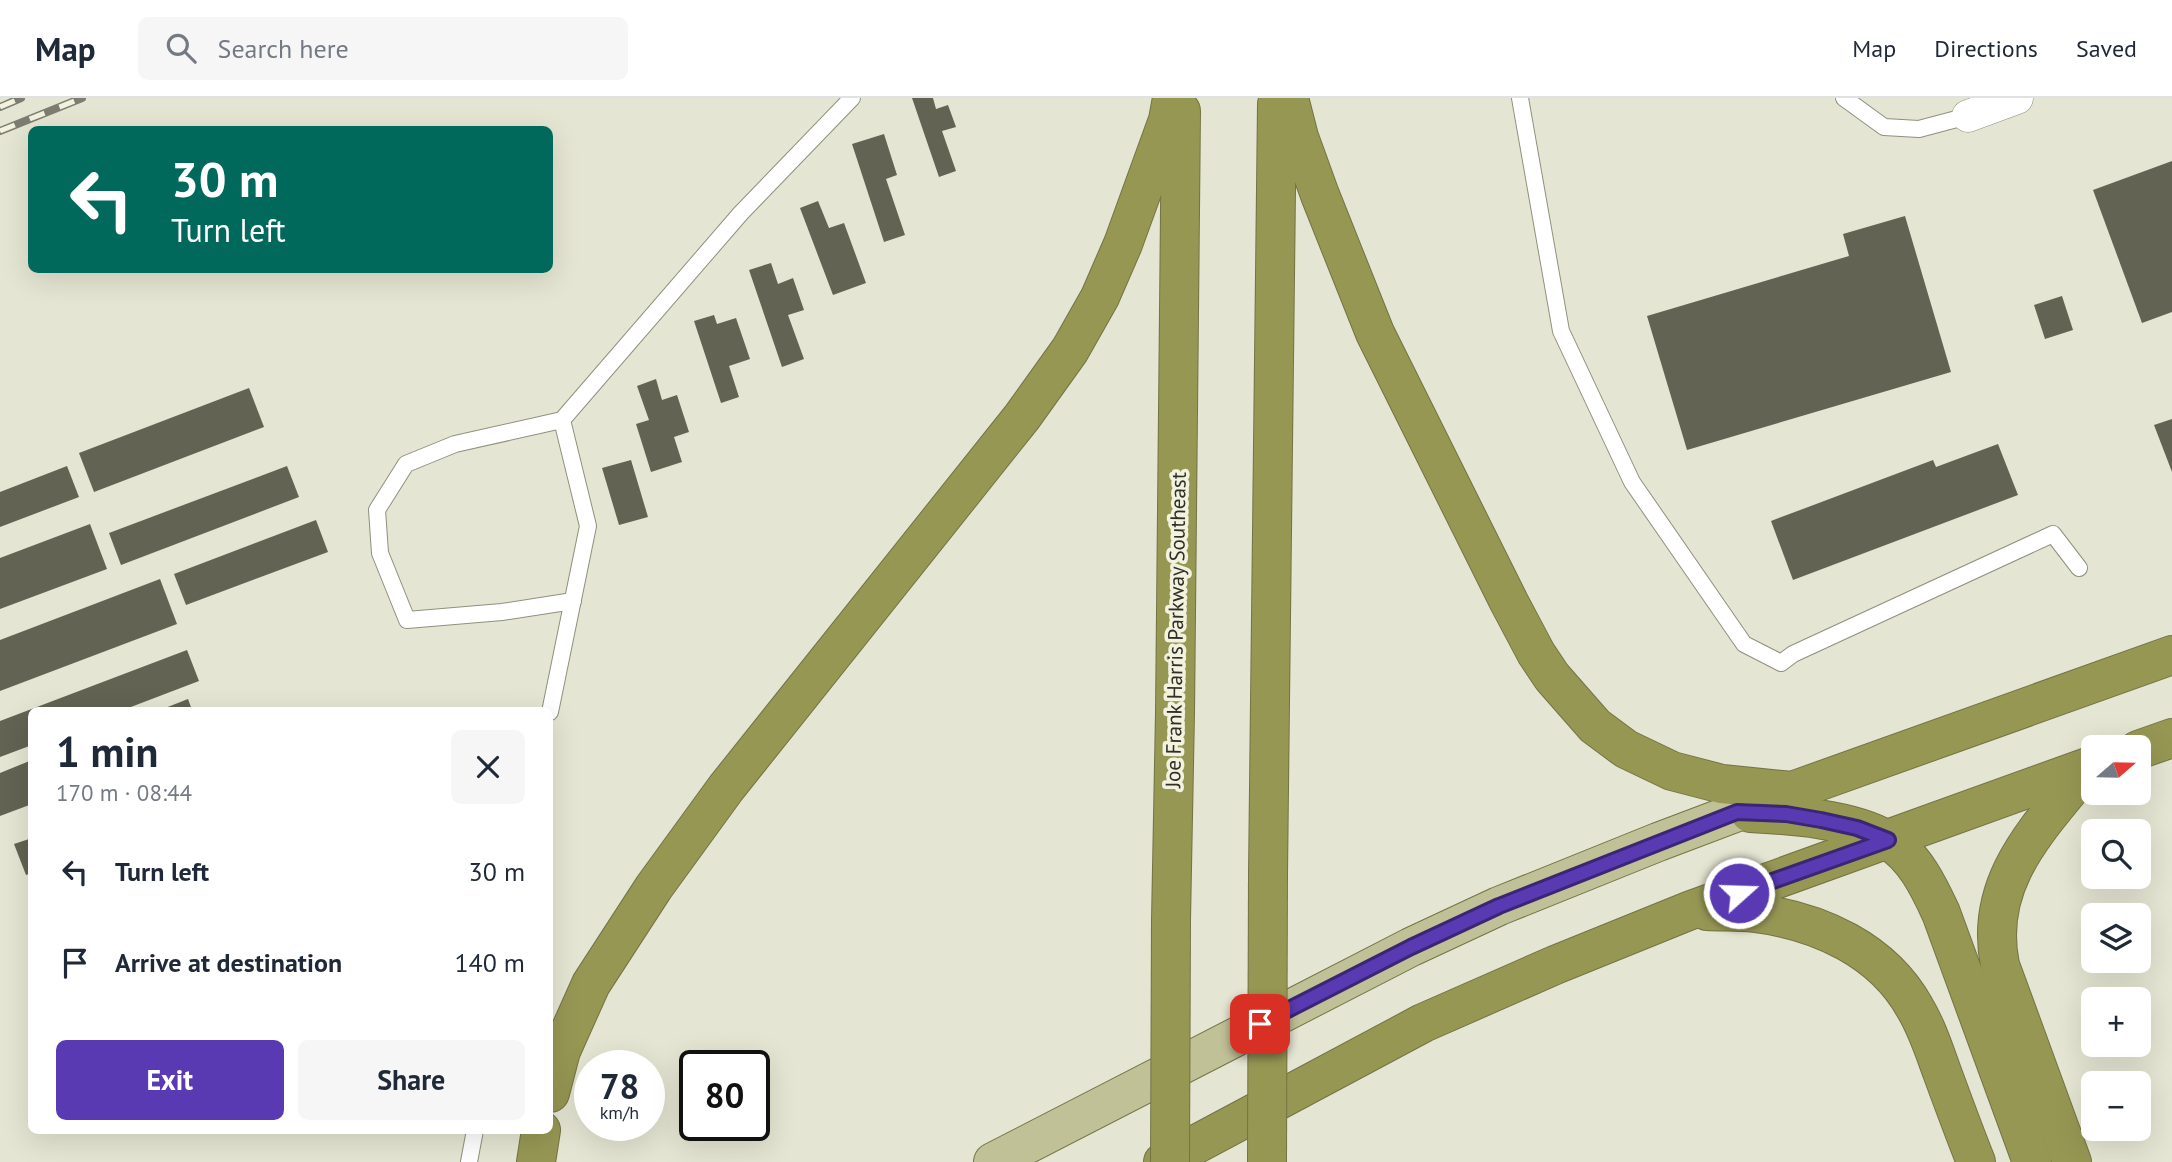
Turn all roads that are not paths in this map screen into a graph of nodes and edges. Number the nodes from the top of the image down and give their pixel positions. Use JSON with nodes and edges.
{"nodes":[{"id":1,"x":852,"y":98,"type":"edge"},
{"id":2,"x":1172,"y":98,"type":"edge"},
{"id":3,"x":1181,"y":98,"type":"edge"},
{"id":4,"x":1277,"y":98,"type":"edge"},
{"id":5,"x":1289,"y":98,"type":"edge"},
{"id":6,"x":1520,"y":98,"type":"edge"},
{"id":7,"x":1844,"y":98,"type":"edge"},
{"id":8,"x":2017,"y":98,"type":"edge"},
{"id":9,"x":1968,"y":116,"type":"joint"},
{"id":10,"x":562,"y":420,"type":"junction"},
{"id":11,"x":2079,"y":568,"type":"dead end"},
{"id":12,"x":573,"y":601,"type":"junction"},
{"id":13,"x":2172,"y":655,"type":"edge"},
{"id":14,"x":551,"y":707,"type":"edge"},
{"id":15,"x":2172,"y":738,"type":"edge"},
{"id":16,"x":2151,"y":745,"type":"edge"},
{"id":17,"x":2081,"y":769,"type":"edge"},
{"id":18,"x":2081,"y":777,"type":"edge"},
{"id":19,"x":1792,"y":791,"type":"junction"},
{"id":20,"x":1737,"y":812,"type":"junction"},
{"id":21,"x":1888,"y":840,"type":"junction"},
{"id":22,"x":1691,"y":910,"type":"junction"},
{"id":23,"x":553,"y":1082,"type":"edge"},
{"id":24,"x":474,"y":1134,"type":"edge"},
{"id":25,"x":540,"y":1134,"type":"edge"},
{"id":26,"x":469,"y":1162,"type":"edge"},
{"id":27,"x":536,"y":1162,"type":"edge"},
{"id":28,"x":993,"y":1162,"type":"edge"},
{"id":29,"x":1163,"y":1162,"type":"edge"},
{"id":30,"x":1170,"y":1162,"type":"edge"},
{"id":31,"x":1267,"y":1162,"type":"edge"},
{"id":32,"x":1976,"y":1162,"type":"edge"},
{"id":33,"x":2032,"y":1162,"type":"edge"},
{"id":34,"x":2072,"y":1162,"type":"edge"}],
"edges":[{"from":1,"to":10,"type":"lane"},
{"from":2,"to":23,"type":"highway"},
{"from":3,"to":30,"type":"highway","name":"Joe Frank Harris Parkway Southeast","bridge":true},
{"from":4,"to":31,"type":"highway","bridge":true},
{"from":5,"to":19,"type":"highway"},
{"from":6,"to":11,"type":"lane"},
{"from":7,"to":9,"type":"lane"},
{"from":8,"to":9,"type":"street"},
{"from":10,"to":12,"type":"lane"},
{"from":10,"to":12,"type":"lane"},
{"from":12,"to":14,"type":"lane"},
{"from":13,"to":19,"type":"highway"},
{"from":15,"to":16,"type":"highway"},
{"from":17,"to":21,"type":"highway"},
{"from":18,"to":34,"type":"highway"},
{"from":19,"to":20,"type":"main road"},
{"from":20,"to":21,"type":"highway"},
{"from":20,"to":28,"type":"main road"},
{"from":21,"to":22,"type":"highway"},
{"from":21,"to":33,"type":"highway"},
{"from":22,"to":29,"type":"highway"},
{"from":22,"to":32,"type":"highway"},
{"from":24,"to":26,"type":"lane"},
{"from":25,"to":27,"type":"highway"}]}
